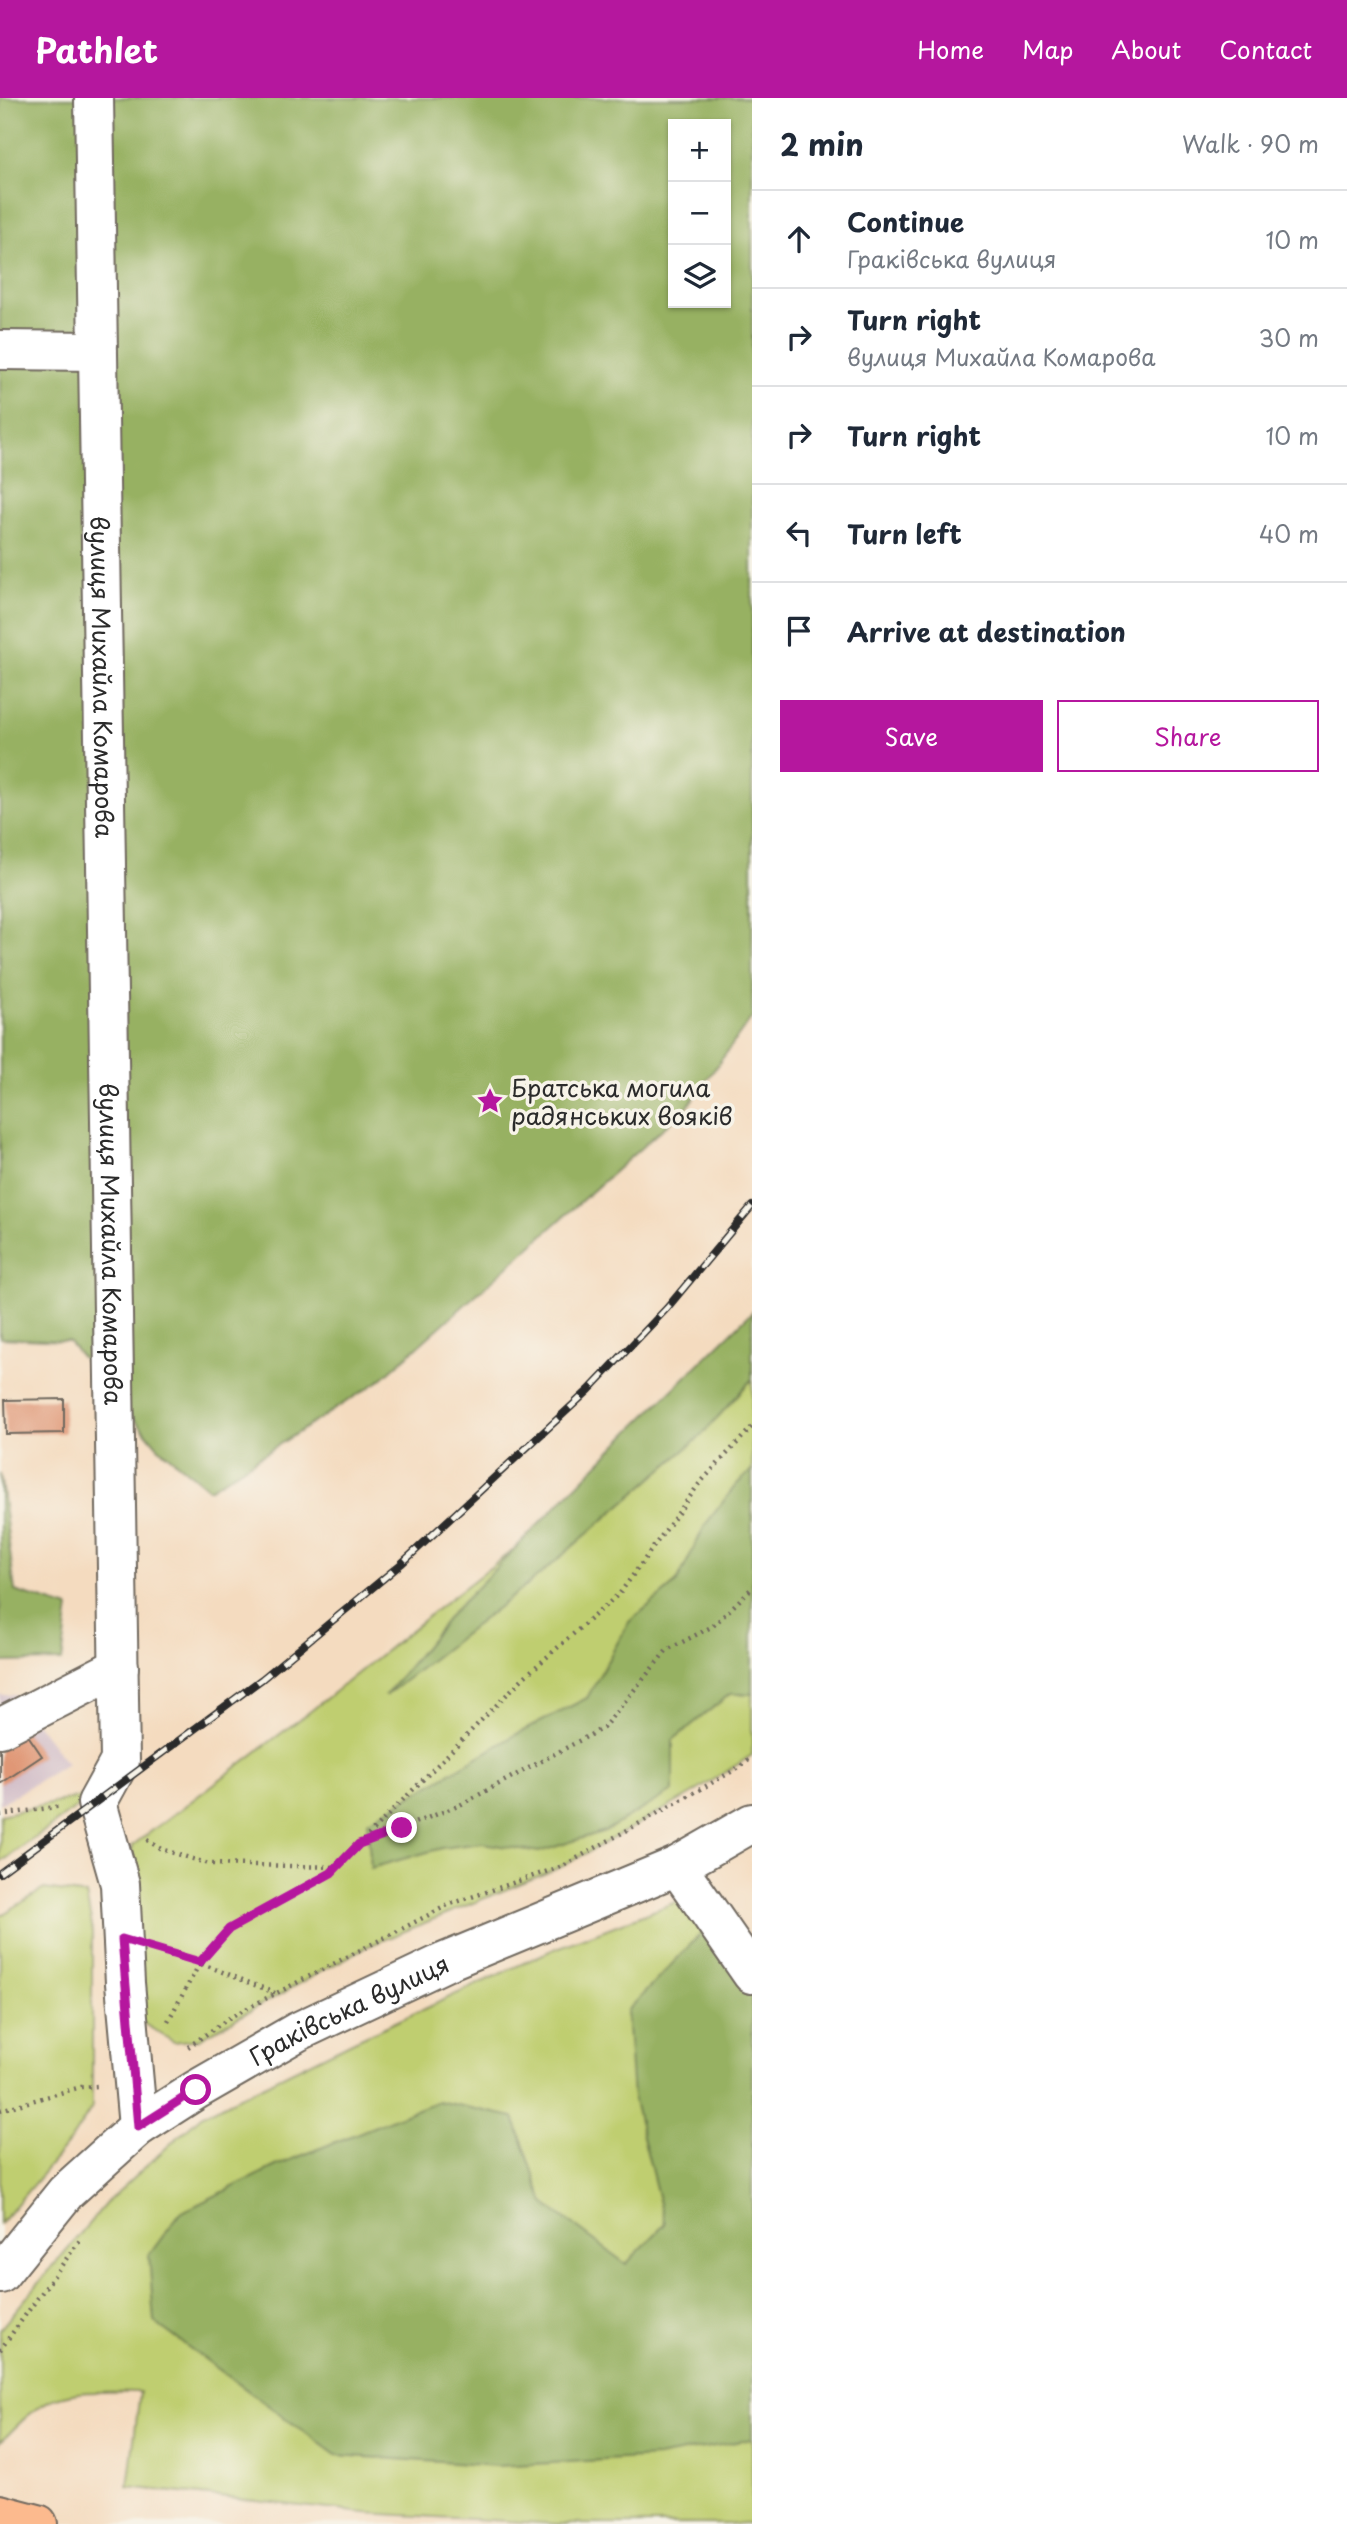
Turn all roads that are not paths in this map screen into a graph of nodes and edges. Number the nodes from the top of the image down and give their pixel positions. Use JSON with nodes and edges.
{"nodes":[{"id":1,"x":94,"y":98,"type":"edge"},
{"id":2,"x":0,"y":350,"type":"edge"},
{"id":3,"x":97,"y":351,"type":"junction"},
{"id":4,"x":119,"y":1667,"type":"junction"},
{"id":5,"x":0,"y":1728,"type":"edge"},
{"id":6,"x":752,"y":1823,"type":"edge"},
{"id":7,"x":677,"y":1866,"type":"junction"},
{"id":8,"x":752,"y":1974,"type":"edge"},
{"id":9,"x":138,"y":2127,"type":"junction"},
{"id":10,"x":0,"y":2274,"type":"edge"},
{"id":11,"x":0,"y":2514,"type":"edge"},
{"id":12,"x":38,"y":2524,"type":"edge"}],
"edges":[{"from":1,"to":3,"type":"street","name":"вулиця Михайла Комарова"},
{"from":2,"to":3,"type":"street"},
{"from":3,"to":4,"type":"street","name":"вулиця Михайла Комарова"},
{"from":4,"to":5,"type":"street"},
{"from":4,"to":9,"type":"street","name":"вулиця Михайла Комарова"},
{"from":6,"to":7,"type":"street","name":"Граківська вулиця"},
{"from":7,"to":8,"type":"street"},
{"from":7,"to":9,"type":"street","name":"Граківська вулиця"},
{"from":9,"to":10,"type":"street","name":"Граківська вулиця"},
{"from":11,"to":12,"type":"highway"}]}
